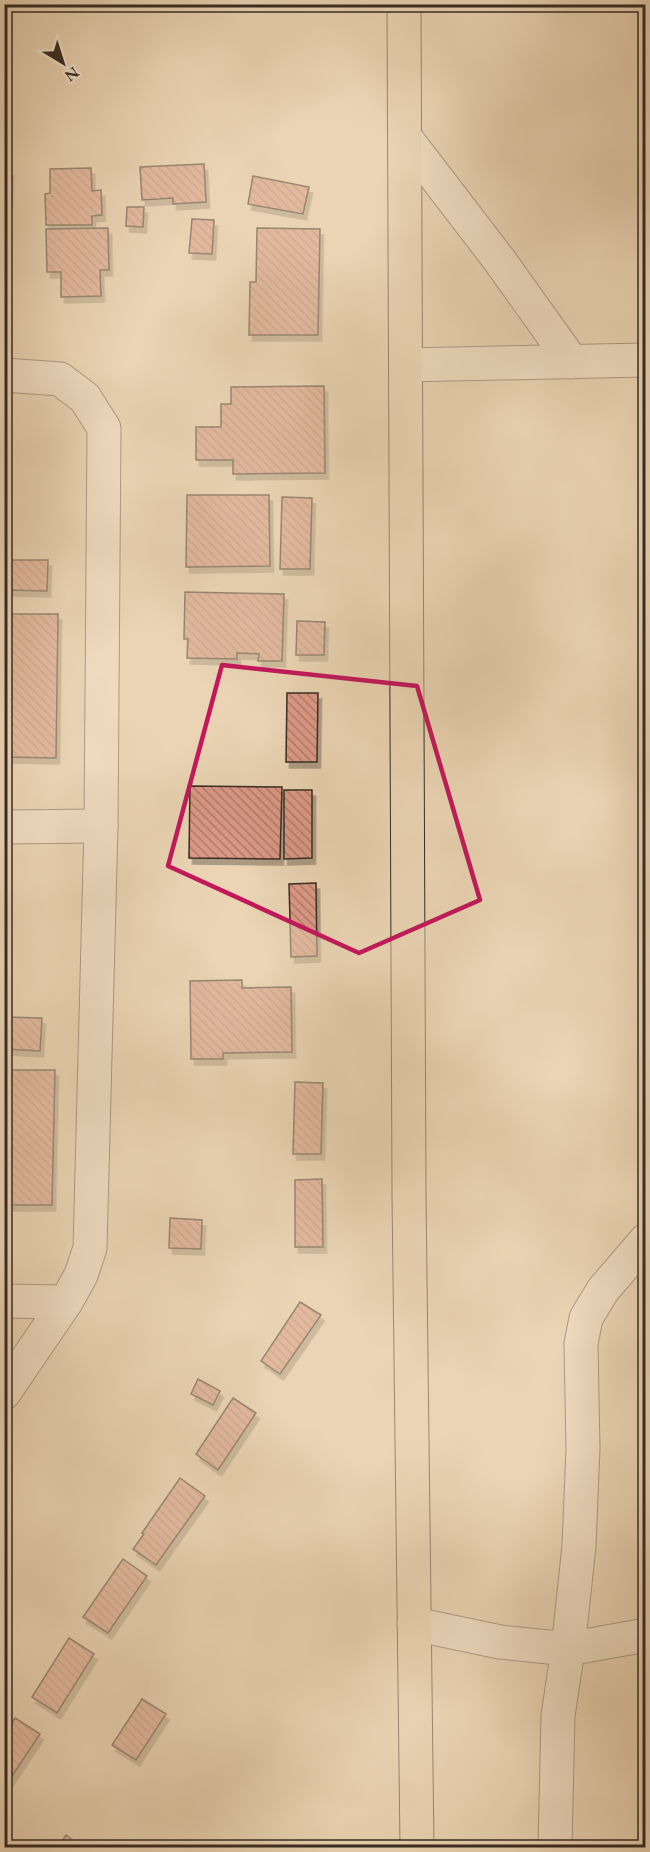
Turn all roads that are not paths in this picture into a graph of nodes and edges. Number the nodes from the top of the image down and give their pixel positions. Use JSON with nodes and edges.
{"nodes":[{"id":1,"x":404,"y":4,"type":"edge"},
{"id":2,"x":405,"y":137,"type":"junction"},
{"id":3,"x":645,"y":360,"type":"edge"},
{"id":4,"x":572,"y":362,"type":"junction"},
{"id":5,"x":406,"y":366,"type":"junction"},
{"id":6,"x":4,"y":375,"type":"edge"},
{"id":7,"x":101,"y":826,"type":"junction"},
{"id":8,"x":4,"y":827,"type":"edge"},
{"id":9,"x":645,"y":1240,"type":"edge"},
{"id":10,"x":4,"y":1301,"type":"edge"},
{"id":11,"x":66,"y":1302,"type":"junction"},
{"id":12,"x":4,"y":1393,"type":"edge"},
{"id":13,"x":414,"y":1623,"type":"junction"},
{"id":14,"x":645,"y":1635,"type":"edge"},
{"id":15,"x":568,"y":1649,"type":"junction"},
{"id":16,"x":417,"y":1848,"type":"edge"},
{"id":17,"x":555,"y":1848,"type":"edge"}],
"edges":[{"from":1,"to":2,"type":"main road"},
{"from":2,"to":4,"type":"street"},
{"from":2,"to":5,"type":"main road"},
{"from":3,"to":4,"type":"street"},
{"from":4,"to":5,"type":"street"},
{"from":5,"to":13,"type":"main road"},
{"from":6,"to":7,"type":"street"},
{"from":7,"to":8,"type":"street"},
{"from":7,"to":11,"type":"street"},
{"from":9,"to":15,"type":"street"},
{"from":10,"to":11,"type":"street"},
{"from":11,"to":12,"type":"street"},
{"from":13,"to":15,"type":"street"},
{"from":13,"to":16,"type":"main road"},
{"from":14,"to":15,"type":"street"},
{"from":15,"to":17,"type":"street"}]}
